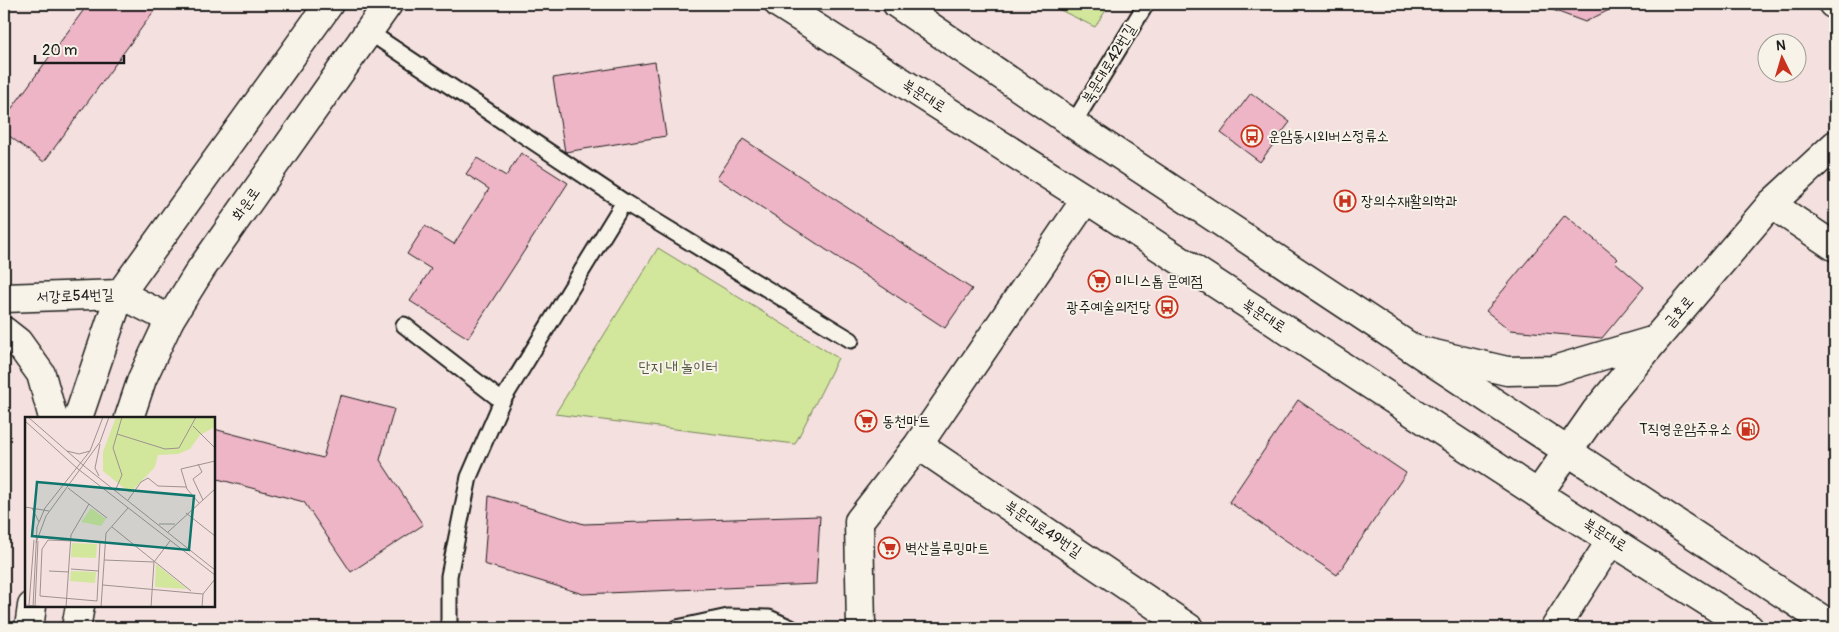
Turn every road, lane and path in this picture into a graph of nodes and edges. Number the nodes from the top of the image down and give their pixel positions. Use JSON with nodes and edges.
{"nodes":[{"id":1,"x":329,"y":4,"type":"edge"},
{"id":2,"x":388,"y":4,"type":"edge"},
{"id":3,"x":779,"y":4,"type":"edge"},
{"id":4,"x":897,"y":4,"type":"edge"},
{"id":5,"x":1146,"y":4,"type":"edge"},
{"id":6,"x":923,"y":11,"type":"edge"},
{"id":7,"x":369,"y":32,"type":"junction"},
{"id":8,"x":1073,"y":124,"type":"junction"},
{"id":9,"x":1835,"y":145,"type":"edge"},
{"id":10,"x":1086,"y":199,"type":"junction"},
{"id":11,"x":624,"y":202,"type":"junction"},
{"id":12,"x":1771,"y":204,"type":"junction"},
{"id":13,"x":1835,"y":247,"type":"edge"},
{"id":14,"x":120,"y":294,"type":"junction"},
{"id":15,"x":4,"y":298,"type":"edge"},
{"id":16,"x":170,"y":319,"type":"junction"},
{"id":17,"x":404,"y":326,"type":"dead end"},
{"id":18,"x":4,"y":331,"type":"edge"},
{"id":19,"x":851,"y":340,"type":"dead end"},
{"id":20,"x":1655,"y":340,"type":"junction"},
{"id":21,"x":1417,"y":350,"type":"junction"},
{"id":22,"x":502,"y":401,"type":"junction"},
{"id":23,"x":53,"y":417,"type":"edge"},
{"id":24,"x":78,"y":417,"type":"edge"},
{"id":25,"x":129,"y":417,"type":"edge"},
{"id":26,"x":918,"y":445,"type":"junction"},
{"id":27,"x":1569,"y":450,"type":"junction"},
{"id":28,"x":1538,"y":494,"type":"junction"},
{"id":29,"x":1612,"y":540,"type":"junction"},
{"id":30,"x":32,"y":607,"type":"edge"},
{"id":31,"x":80,"y":607,"type":"edge"},
{"id":32,"x":1178,"y":621,"type":"edge"},
{"id":33,"x":29,"y":628,"type":"edge"},
{"id":34,"x":76,"y":628,"type":"edge"},
{"id":35,"x":449,"y":628,"type":"edge"},
{"id":36,"x":677,"y":628,"type":"edge"},
{"id":37,"x":791,"y":628,"type":"edge"},
{"id":38,"x":861,"y":628,"type":"edge"},
{"id":39,"x":1555,"y":628,"type":"edge"},
{"id":40,"x":1749,"y":628,"type":"edge"},
{"id":41,"x":1835,"y":628,"type":"edge"}],
"edges":[{"from":1,"to":14,"type":"street"},
{"from":2,"to":7,"type":"street","name":"화운로"},
{"from":3,"to":10,"type":"street","name":"북문대로"},
{"from":4,"to":6,"type":"street"},
{"from":5,"to":8,"type":"lane","name":"북문대로42번길"},
{"from":6,"to":8,"type":"street"},
{"from":7,"to":11,"type":"lane"},
{"from":7,"to":16,"type":"street","name":"화운로"},
{"from":8,"to":21,"type":"street"},
{"from":9,"to":12,"type":"street","name":"금호로"},
{"from":10,"to":26,"type":"street"},
{"from":10,"to":28,"type":"street","name":"북문대로"},
{"from":11,"to":19,"type":"lane"},
{"from":11,"to":22,"type":"lane"},
{"from":12,"to":13,"type":"street"},
{"from":12,"to":20,"type":"street","name":"금호로"},
{"from":14,"to":15,"type":"street","name":"서강로54번길"},
{"from":14,"to":16,"type":"street","name":"서강로54번길"},
{"from":14,"to":24,"type":"street"},
{"from":16,"to":25,"type":"street","name":"화운로"},
{"from":17,"to":22,"type":"lane"},
{"from":18,"to":23,"type":"street"},
{"from":20,"to":21,"type":"street"},
{"from":20,"to":27,"type":"street","name":"금호로"},
{"from":21,"to":27,"type":"street"},
{"from":22,"to":35,"type":"lane"},
{"from":26,"to":32,"type":"street","name":"북문대로49번길"},
{"from":26,"to":38,"type":"street"},
{"from":27,"to":28,"type":"street","name":"금호로"},
{"from":27,"to":41,"type":"street"},
{"from":28,"to":29,"type":"street","name":"북문대로"},
{"from":29,"to":39,"type":"street"},
{"from":29,"to":40,"type":"street","name":"북문대로"},
{"from":30,"to":33,"type":"street"},
{"from":31,"to":34,"type":"street"},
{"from":36,"to":37,"type":"lane"}]}
